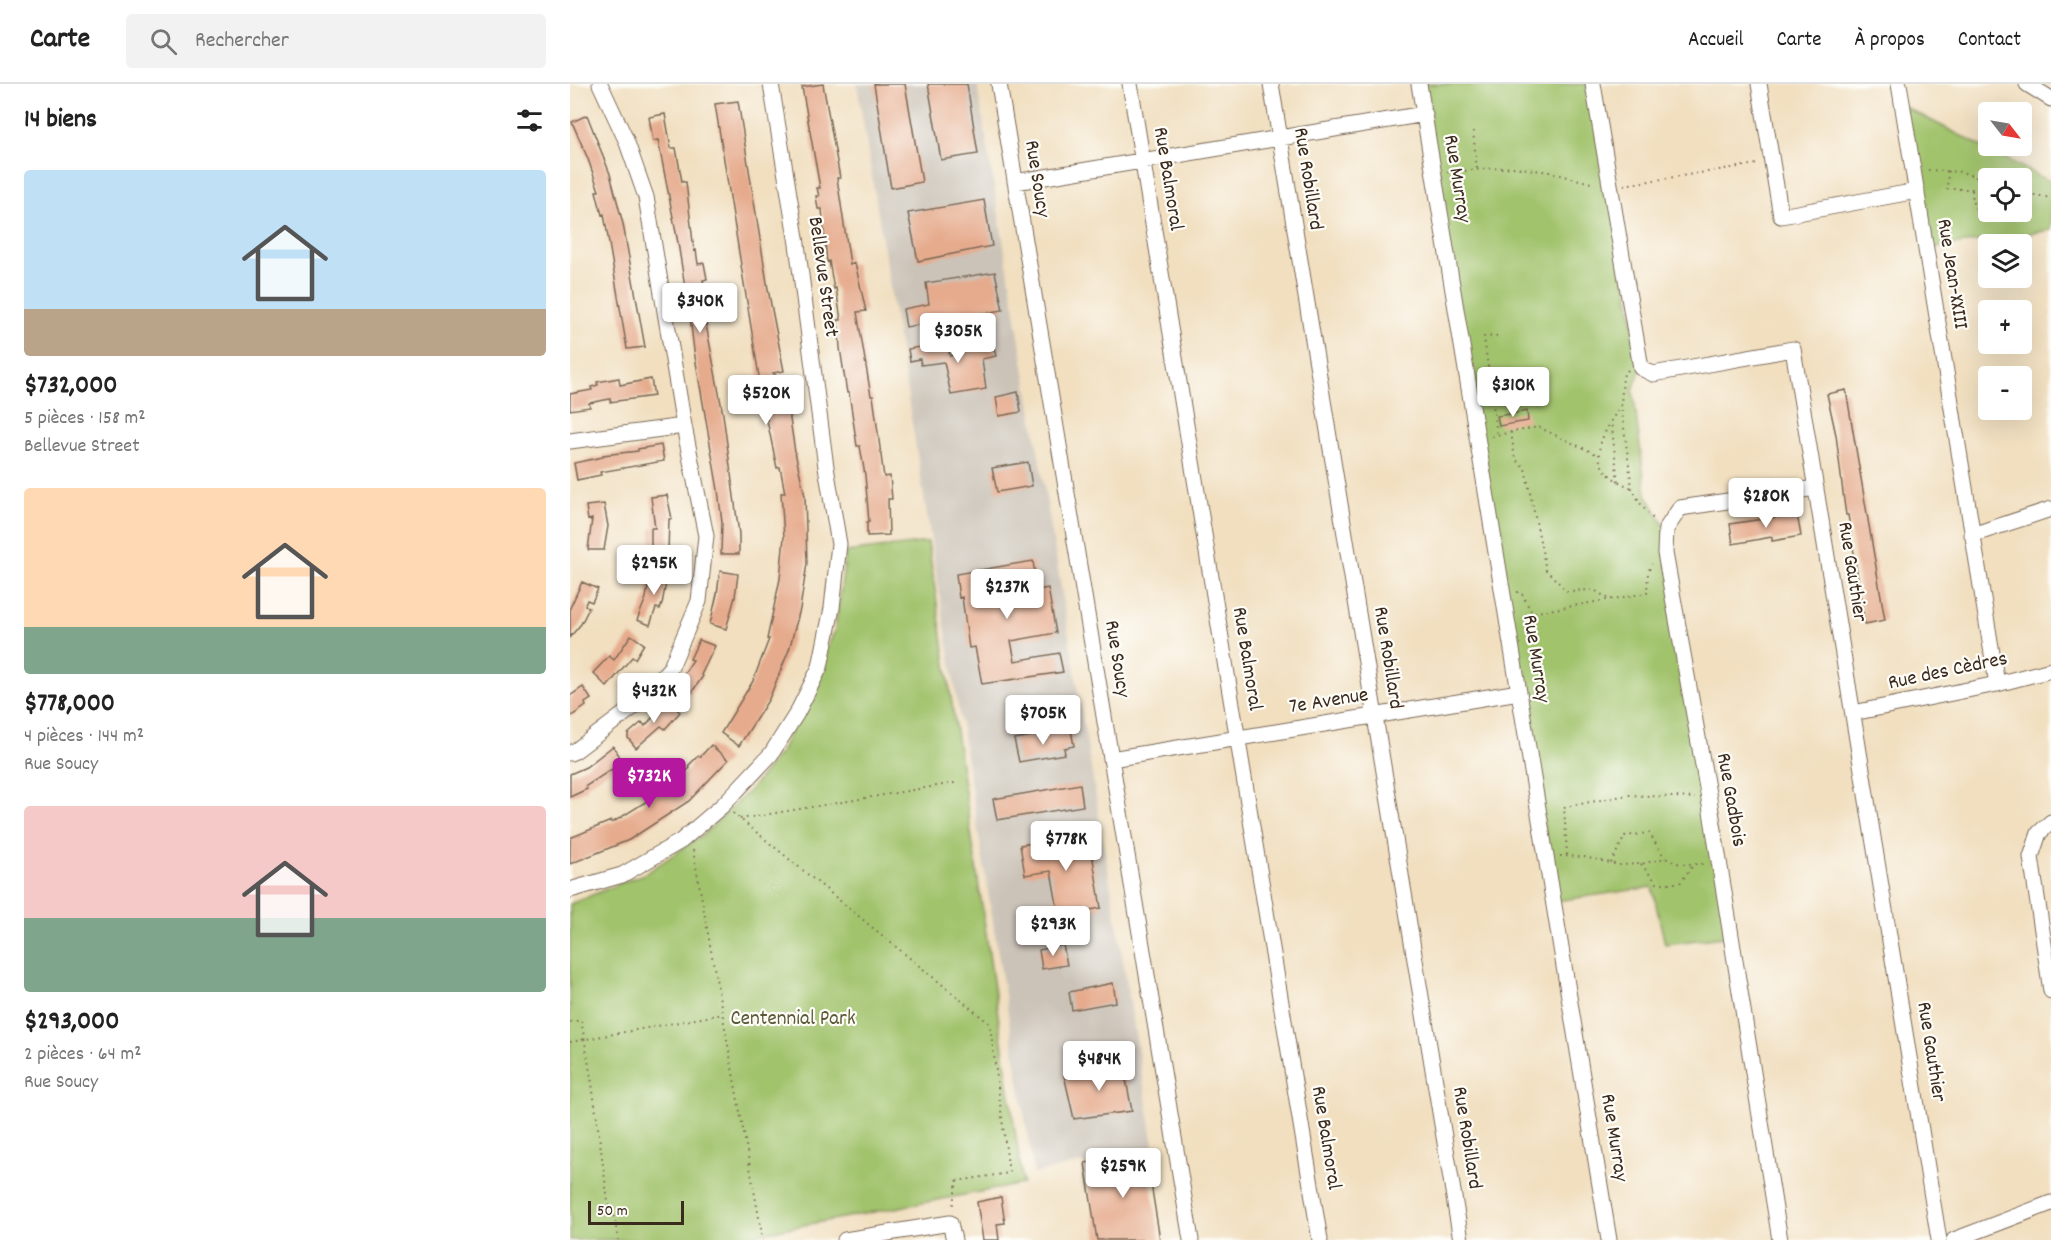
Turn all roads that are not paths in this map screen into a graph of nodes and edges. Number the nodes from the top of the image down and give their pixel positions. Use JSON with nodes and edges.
{"nodes":[{"id":1,"x":600,"y":84,"type":"edge"},
{"id":2,"x":771,"y":84,"type":"edge"},
{"id":3,"x":999,"y":84,"type":"edge"},
{"id":4,"x":1130,"y":84,"type":"edge"},
{"id":5,"x":1270,"y":84,"type":"edge"},
{"id":6,"x":1419,"y":84,"type":"edge"},
{"id":7,"x":1593,"y":84,"type":"edge"},
{"id":8,"x":1759,"y":84,"type":"edge"},
{"id":9,"x":1899,"y":84,"type":"edge"},
{"id":10,"x":2027,"y":84,"type":"edge"},
{"id":11,"x":2051,"y":99,"type":"edge"},
{"id":12,"x":1425,"y":114,"type":"junction"},
{"id":13,"x":1279,"y":139,"type":"junction"},
{"id":14,"x":1143,"y":161,"type":"junction"},
{"id":15,"x":1015,"y":182,"type":"junction"},
{"id":16,"x":1917,"y":191,"type":"junction"},
{"id":17,"x":684,"y":426,"type":"junction"},
{"id":18,"x":570,"y":441,"type":"edge"},
{"id":19,"x":1816,"y":488,"type":"junction"},
{"id":20,"x":2051,"y":509,"type":"edge"},
{"id":21,"x":1972,"y":535,"type":"junction"},
{"id":22,"x":2051,"y":670,"type":"edge"},
{"id":23,"x":1997,"y":684,"type":"junction"},
{"id":24,"x":1519,"y":692,"type":"junction"},
{"id":25,"x":1853,"y":713,"type":"junction"},
{"id":26,"x":1375,"y":716,"type":"junction"},
{"id":27,"x":1238,"y":738,"type":"junction"},
{"id":28,"x":570,"y":753,"type":"edge"},
{"id":29,"x":1111,"y":759,"type":"junction"},
{"id":30,"x":2051,"y":822,"type":"edge"},
{"id":31,"x":570,"y":890,"type":"edge"},
{"id":32,"x":2051,"y":991,"type":"edge"},
{"id":33,"x":2051,"y":1203,"type":"edge"},
{"id":34,"x":844,"y":1240,"type":"edge"},
{"id":35,"x":954,"y":1240,"type":"edge"},
{"id":36,"x":1191,"y":1240,"type":"edge"},
{"id":37,"x":1320,"y":1240,"type":"edge"},
{"id":38,"x":1461,"y":1240,"type":"edge"},
{"id":39,"x":1609,"y":1240,"type":"edge"},
{"id":40,"x":1780,"y":1240,"type":"edge"},
{"id":41,"x":1939,"y":1240,"type":"edge"},
{"id":42,"x":1954,"y":1240,"type":"edge"}],
"edges":[{"from":1,"to":17,"type":"street"},
{"from":2,"to":31,"type":"street","name":"Bellevue Street"},
{"from":3,"to":15,"type":"street","name":"Rue Soucy"},
{"from":4,"to":14,"type":"street","name":"Rue Balmoral"},
{"from":5,"to":13,"type":"street","name":"Rue Robillard"},
{"from":6,"to":12,"type":"street","name":"Rue Murray"},
{"from":7,"to":19,"type":"street","name":"Rue Gauthier"},
{"from":8,"to":16,"type":"street"},
{"from":9,"to":16,"type":"street","name":"Rue Jean-XXIII"},
{"from":10,"to":11,"type":"street"},
{"from":12,"to":13,"type":"street"},
{"from":12,"to":24,"type":"street","name":"Rue Murray"},
{"from":13,"to":14,"type":"street"},
{"from":13,"to":26,"type":"street","name":"Rue Robillard"},
{"from":14,"to":15,"type":"street"},
{"from":14,"to":27,"type":"street","name":"Rue Balmoral"},
{"from":15,"to":29,"type":"street","name":"Rue Soucy"},
{"from":16,"to":21,"type":"street","name":"Rue Jean-XXIII"},
{"from":17,"to":18,"type":"street"},
{"from":17,"to":28,"type":"street"},
{"from":19,"to":25,"type":"street","name":"Rue Gauthier"},
{"from":19,"to":40,"type":"street","name":"Rue Gadbois"},
{"from":20,"to":21,"type":"street"},
{"from":21,"to":23,"type":"street","name":"Rue Jean-XXIII"},
{"from":22,"to":23,"type":"street","name":"Rue des Cèdres"},
{"from":23,"to":25,"type":"street","name":"Rue des Cèdres"},
{"from":24,"to":26,"type":"street","name":"7e Avenue"},
{"from":24,"to":39,"type":"street","name":"Rue Murray"},
{"from":25,"to":41,"type":"street","name":"Rue Gauthier"},
{"from":26,"to":27,"type":"street","name":"7e Avenue"},
{"from":26,"to":38,"type":"street","name":"Rue Robillard"},
{"from":27,"to":29,"type":"street","name":"7e Avenue"},
{"from":27,"to":37,"type":"street","name":"Rue Balmoral"},
{"from":29,"to":36,"type":"street","name":"Rue Soucy"},
{"from":30,"to":32,"type":"street"},
{"from":33,"to":42,"type":"street"},
{"from":34,"to":35,"type":"street"}]}
